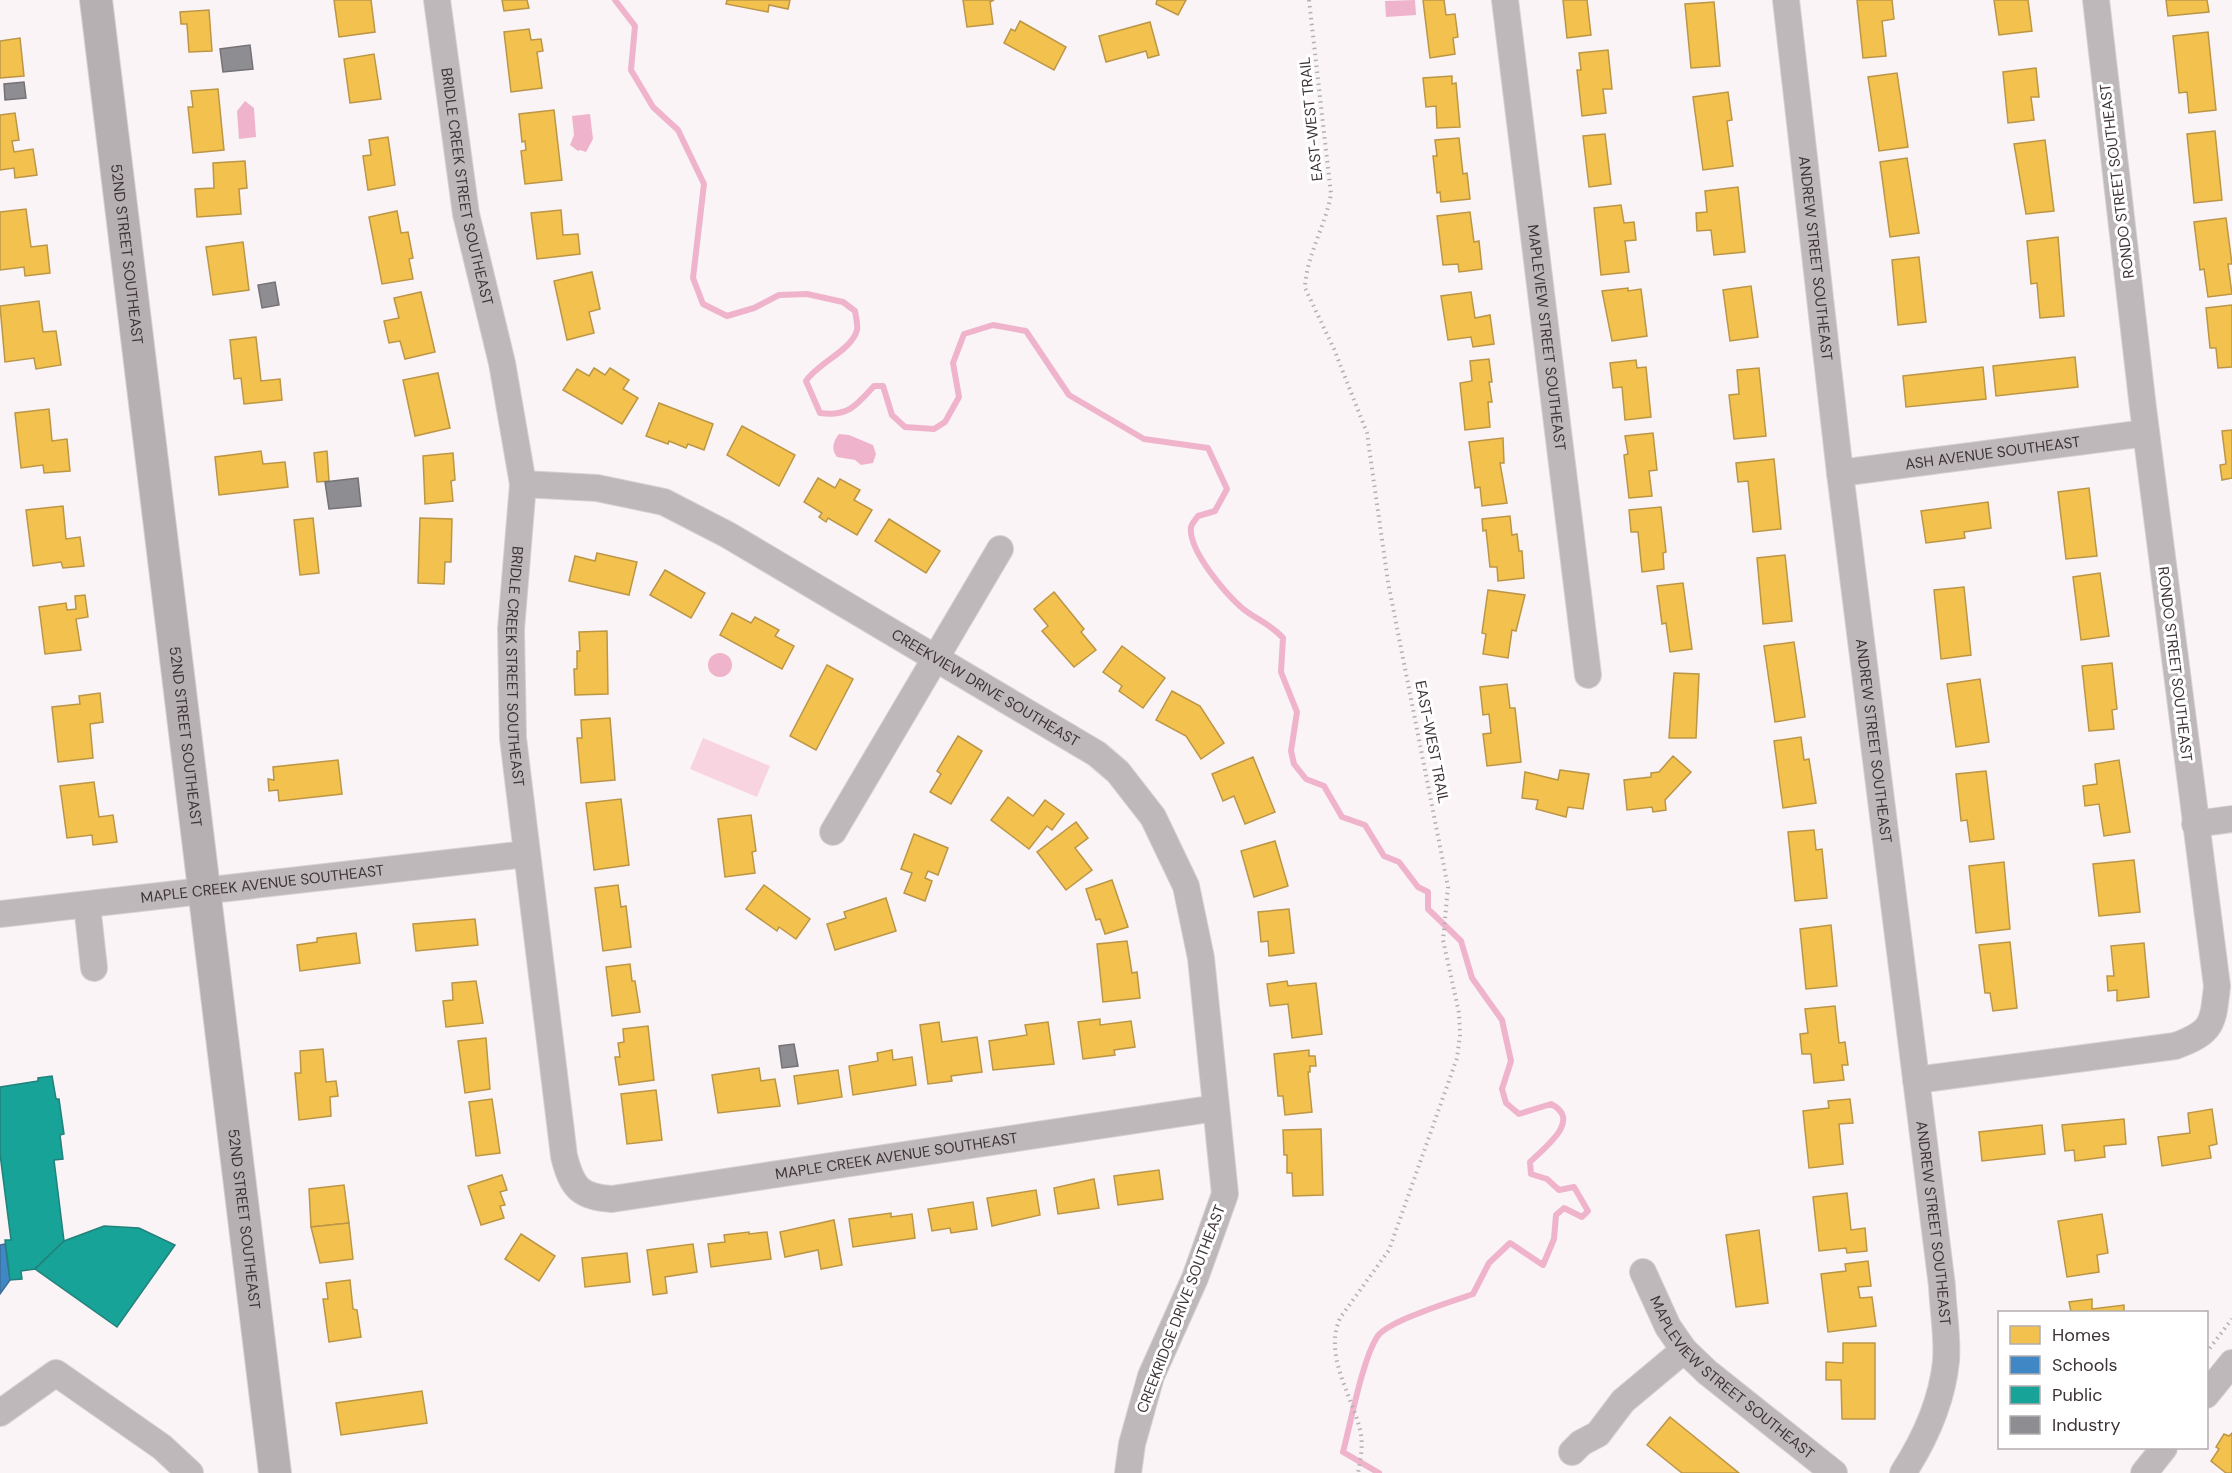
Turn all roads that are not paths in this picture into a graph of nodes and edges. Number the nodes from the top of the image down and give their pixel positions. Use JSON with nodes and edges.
{"nodes":[{"id":1,"x":96,"y":0,"type":"edge"},
{"id":2,"x":437,"y":0,"type":"edge"},
{"id":3,"x":1505,"y":0,"type":"edge"},
{"id":4,"x":1786,"y":0,"type":"edge"},
{"id":5,"x":2096,"y":0,"type":"edge"},
{"id":6,"x":2146,"y":433,"type":"junction"},
{"id":7,"x":1840,"y":473,"type":"junction"},
{"id":8,"x":523,"y":484,"type":"junction"},
{"id":9,"x":1000,"y":549,"type":"dead end"},
{"id":10,"x":937,"y":659,"type":"junction"},
{"id":11,"x":1588,"y":675,"type":"dead end"},
{"id":12,"x":2232,"y":819,"type":"edge"},
{"id":13,"x":2195,"y":824,"type":"junction"},
{"id":14,"x":833,"y":832,"type":"dead end"},
{"id":15,"x":526,"y":854,"type":"junction"},
{"id":16,"x":205,"y":890,"type":"junction"},
{"id":17,"x":87,"y":905,"type":"junction"},
{"id":18,"x":0,"y":914,"type":"edge"},
{"id":19,"x":94,"y":968,"type":"dead end"},
{"id":20,"x":1916,"y":1080,"type":"junction"},
{"id":21,"x":1216,"y":1108,"type":"junction"},
{"id":22,"x":579,"y":1191,"type":"joint"},
{"id":23,"x":1643,"y":1272,"type":"dead end"},
{"id":24,"x":1684,"y":1350,"type":"junction"},
{"id":25,"x":2232,"y":1363,"type":"edge"},
{"id":26,"x":2208,"y":1393,"type":"edge"},
{"id":27,"x":0,"y":1413,"type":"edge"},
{"id":28,"x":2163,"y":1449,"type":"edge"},
{"id":29,"x":1572,"y":1452,"type":"dead end"},
{"id":30,"x":190,"y":1473,"type":"edge"},
{"id":31,"x":275,"y":1473,"type":"edge"},
{"id":32,"x":1128,"y":1473,"type":"edge"},
{"id":33,"x":1834,"y":1473,"type":"edge"},
{"id":34,"x":1902,"y":1473,"type":"edge"},
{"id":35,"x":2144,"y":1473,"type":"edge"}],
"edges":[{"from":1,"to":16,"type":"main road","name":"52ND STREET SOUTHEAST"},
{"from":2,"to":8,"type":"street","name":"BRIDLE CREEK STREET SOUTHEAST"},
{"from":3,"to":11,"type":"street","name":"MAPLEVIEW STREET SOUTHEAST"},
{"from":4,"to":7,"type":"street","name":"ANDREW STREET SOUTHEAST"},
{"from":5,"to":6,"type":"street","name":"RONDO STREET SOUTHEAST"},
{"from":6,"to":7,"type":"street","name":"ASH AVENUE SOUTHEAST"},
{"from":6,"to":13,"type":"street","name":"RONDO STREET SOUTHEAST"},
{"from":7,"to":20,"type":"street","name":"ANDREW STREET SOUTHEAST"},
{"from":8,"to":10,"type":"street","name":"CREEKVIEW DRIVE SOUTHEAST"},
{"from":8,"to":15,"type":"street","name":"BRIDLE CREEK STREET SOUTHEAST"},
{"from":9,"to":10,"type":"street"},
{"from":10,"to":14,"type":"street"},
{"from":10,"to":21,"type":"street","name":"CREEKVIEW DRIVE SOUTHEAST"},
{"from":12,"to":13,"type":"street"},
{"from":13,"to":20,"type":"street","name":"RONDO STREET SOUTHEAST"},
{"from":15,"to":16,"type":"street","name":"MAPLE CREEK AVENUE SOUTHEAST"},
{"from":15,"to":22,"type":"street","name":"BRIDLE CREEK STREET SOUTHEAST"},
{"from":16,"to":17,"type":"street","name":"MAPLE CREEK AVENUE SOUTHEAST"},
{"from":16,"to":31,"type":"main road","name":"52ND STREET SOUTHEAST"},
{"from":17,"to":18,"type":"street","name":"MAPLE CREEK AVENUE SOUTHEAST"},
{"from":17,"to":19,"type":"street"},
{"from":20,"to":34,"type":"street","name":"ANDREW STREET SOUTHEAST"},
{"from":21,"to":22,"type":"street","name":"MAPLE CREEK AVENUE SOUTHEAST"},
{"from":21,"to":32,"type":"street","name":"CREEKRIDGE DRIVE SOUTHEAST"},
{"from":23,"to":24,"type":"street","name":"MAPLEVIEW STREET SOUTHEAST"},
{"from":24,"to":29,"type":"street"},
{"from":24,"to":33,"type":"street","name":"MAPLEVIEW STREET SOUTHEAST"},
{"from":25,"to":26,"type":"street"},
{"from":27,"to":30,"type":"street"},
{"from":28,"to":35,"type":"street"}]}
